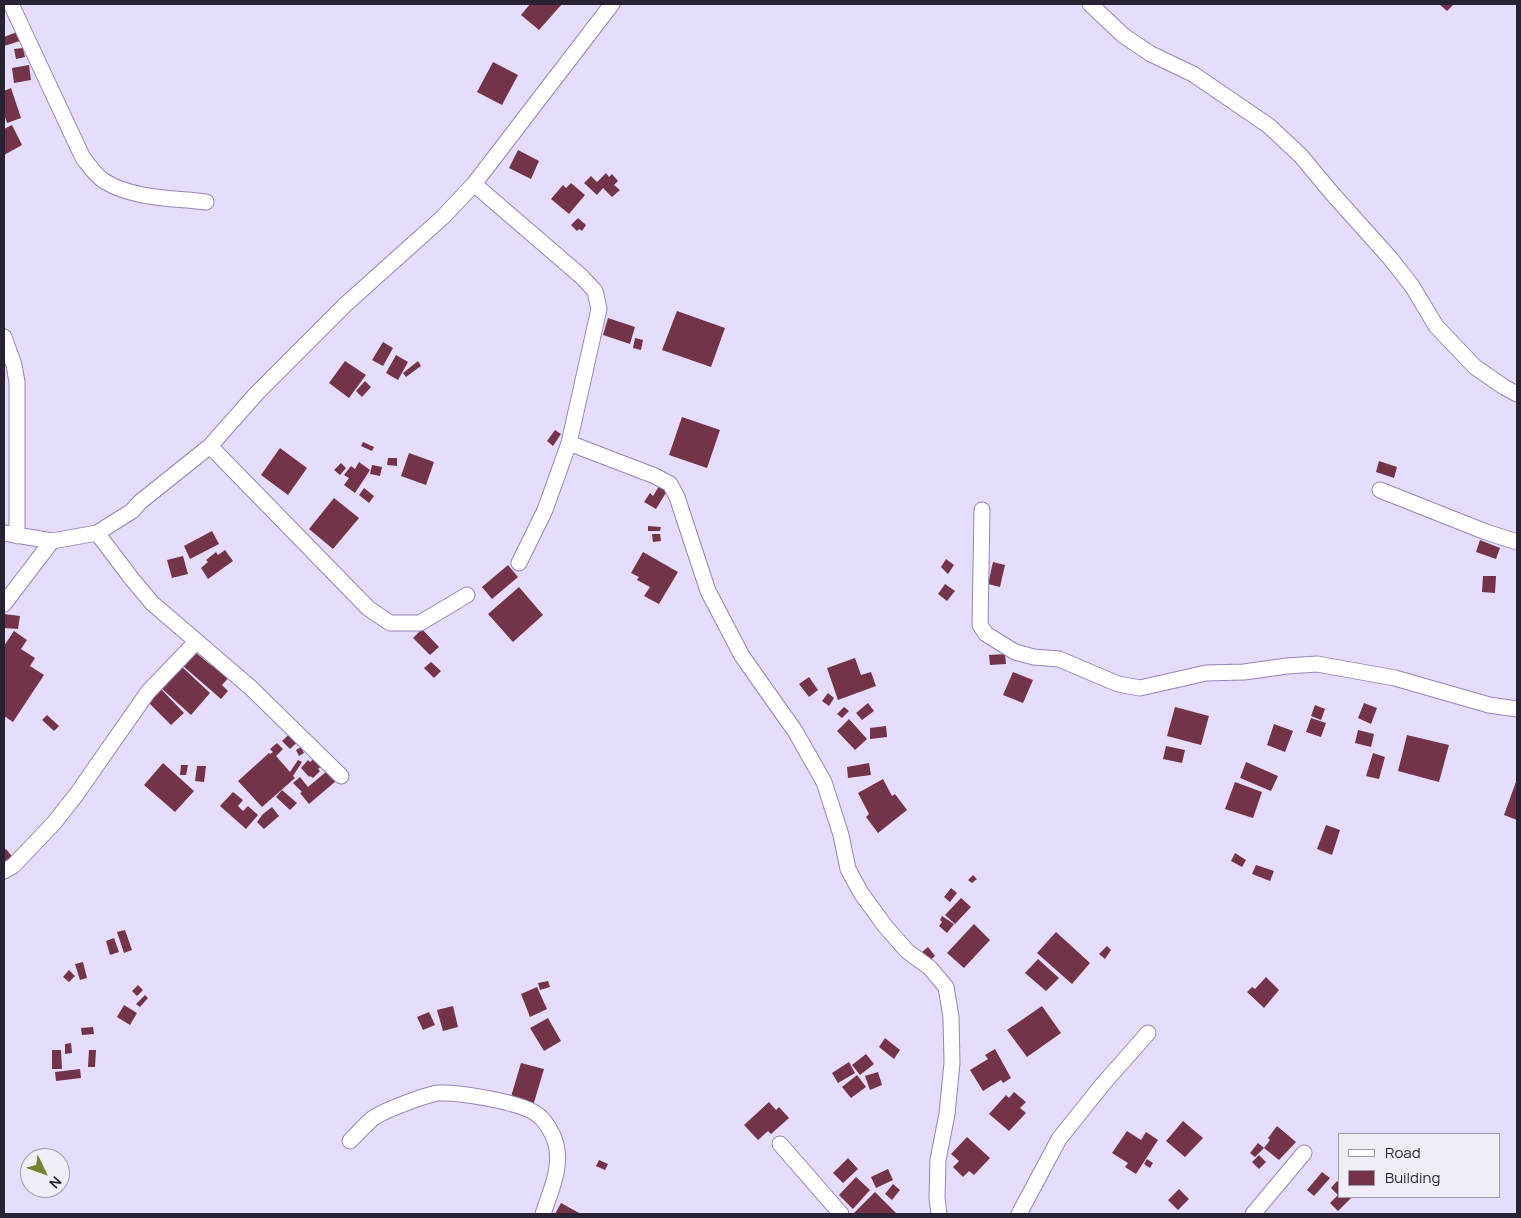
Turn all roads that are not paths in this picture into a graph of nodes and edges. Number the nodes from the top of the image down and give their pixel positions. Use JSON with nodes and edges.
{"nodes":[{"id":1,"x":11,"y":4,"type":"edge"},
{"id":2,"x":612,"y":4,"type":"edge"},
{"id":3,"x":1090,"y":4,"type":"edge"},
{"id":4,"x":474,"y":184,"type":"junction"},
{"id":5,"x":206,"y":202,"type":"dead end"},
{"id":6,"x":4,"y":337,"type":"edge"},
{"id":7,"x":1517,"y":394,"type":"edge"},
{"id":8,"x":569,"y":443,"type":"junction"},
{"id":9,"x":210,"y":446,"type":"junction"},
{"id":10,"x":1380,"y":490,"type":"dead end"},
{"id":11,"x":982,"y":510,"type":"dead end"},
{"id":12,"x":97,"y":533,"type":"junction"},
{"id":13,"x":11,"y":534,"type":"edge"},
{"id":14,"x":52,"y":541,"type":"junction"},
{"id":15,"x":1517,"y":542,"type":"edge"},
{"id":16,"x":519,"y":563,"type":"dead end"},
{"id":17,"x":467,"y":595,"type":"dead end"},
{"id":18,"x":4,"y":604,"type":"edge"},
{"id":19,"x":196,"y":642,"type":"junction"},
{"id":20,"x":1517,"y":709,"type":"edge"},
{"id":21,"x":341,"y":776,"type":"dead end"},
{"id":22,"x":4,"y":871,"type":"edge"},
{"id":23,"x":1148,"y":1033,"type":"dead end"},
{"id":24,"x":350,"y":1141,"type":"dead end"},
{"id":25,"x":780,"y":1144,"type":"dead end"},
{"id":26,"x":1304,"y":1153,"type":"dead end"},
{"id":27,"x":543,"y":1214,"type":"edge"},
{"id":28,"x":841,"y":1214,"type":"edge"},
{"id":29,"x":939,"y":1214,"type":"edge"},
{"id":30,"x":1018,"y":1214,"type":"edge"},
{"id":31,"x":1253,"y":1214,"type":"edge"}],
"edges":[{"from":1,"to":5,"type":"street"},
{"from":2,"to":4,"type":"street"},
{"from":3,"to":7,"type":"street"},
{"from":4,"to":8,"type":"street"},
{"from":4,"to":9,"type":"street"},
{"from":6,"to":13,"type":"street"},
{"from":8,"to":16,"type":"street"},
{"from":8,"to":29,"type":"street"},
{"from":9,"to":12,"type":"street"},
{"from":9,"to":17,"type":"street"},
{"from":10,"to":15,"type":"street"},
{"from":11,"to":20,"type":"street"},
{"from":12,"to":14,"type":"street"},
{"from":12,"to":19,"type":"street"},
{"from":13,"to":14,"type":"street"},
{"from":14,"to":18,"type":"street"},
{"from":19,"to":21,"type":"street"},
{"from":19,"to":22,"type":"street"},
{"from":23,"to":30,"type":"street"},
{"from":24,"to":27,"type":"street"},
{"from":25,"to":28,"type":"street"},
{"from":26,"to":31,"type":"street"}]}
